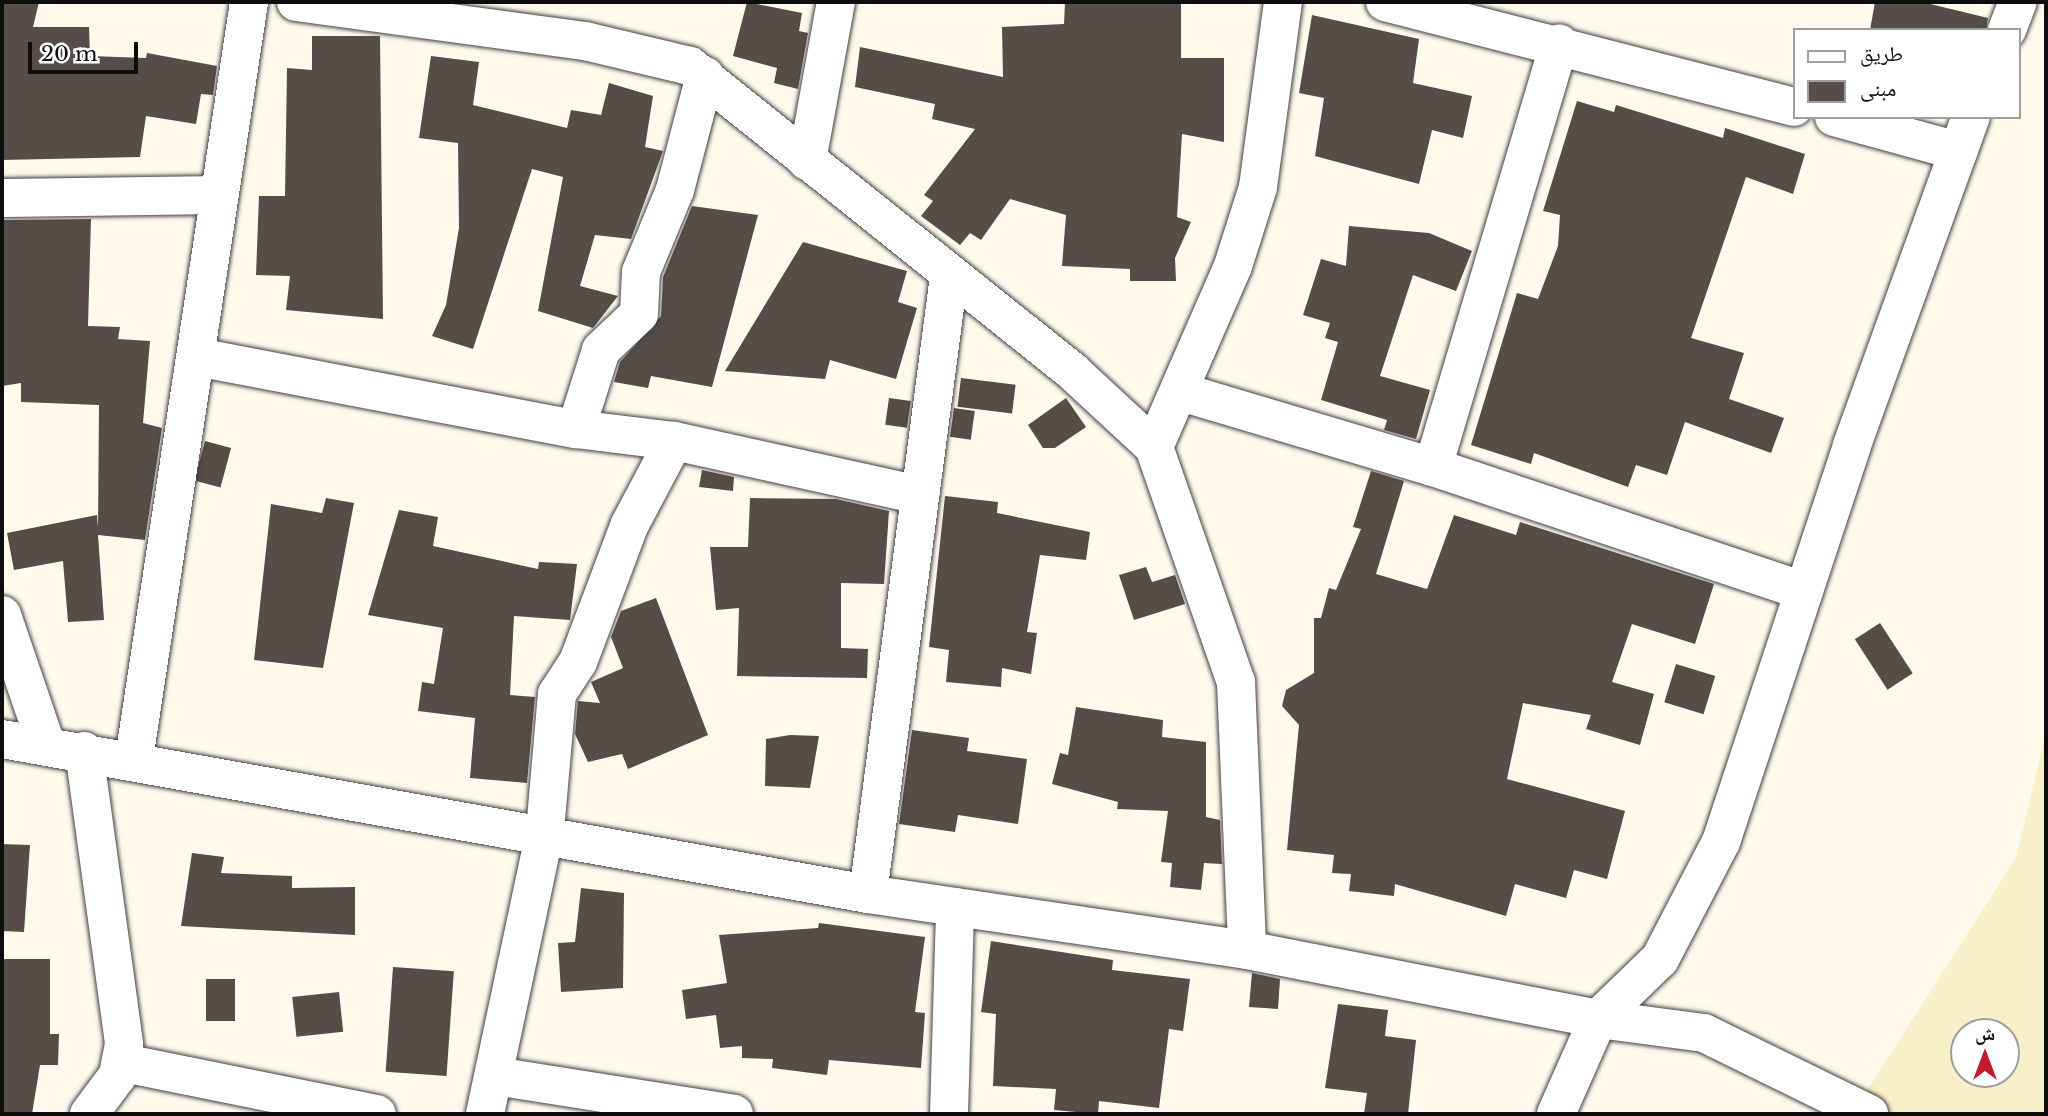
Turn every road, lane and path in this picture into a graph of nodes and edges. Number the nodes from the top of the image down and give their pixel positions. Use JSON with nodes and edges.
{"nodes":[{"id":1,"x":249,"y":2,"type":"edge"},
{"id":2,"x":296,"y":2,"type":"edge"},
{"id":3,"x":836,"y":2,"type":"edge"},
{"id":4,"x":1283,"y":2,"type":"edge"},
{"id":5,"x":2018,"y":2,"type":"edge"},
{"id":6,"x":1406,"y":3,"type":"edge"},
{"id":7,"x":2008,"y":28,"type":"edge"},
{"id":8,"x":1559,"y":43,"type":"junction"},
{"id":9,"x":705,"y":76,"type":"junction"},
{"id":10,"x":1792,"y":106,"type":"edge"},
{"id":11,"x":1849,"y":119,"type":"edge"},
{"id":12,"x":1965,"y":134,"type":"edge"},
{"id":13,"x":807,"y":161,"type":"junction"},
{"id":14,"x":219,"y":195,"type":"junction"},
{"id":15,"x":2,"y":198,"type":"edge"},
{"id":16,"x":949,"y":276,"type":"junction"},
{"id":17,"x":197,"y":357,"type":"junction"},
{"id":18,"x":1181,"y":392,"type":"junction"},
{"id":19,"x":576,"y":429,"type":"junction"},
{"id":20,"x":674,"y":440,"type":"junction"},
{"id":21,"x":1154,"y":447,"type":"junction"},
{"id":22,"x":1433,"y":467,"type":"junction"},
{"id":23,"x":920,"y":495,"type":"junction"},
{"id":24,"x":1804,"y":592,"type":"junction"},
{"id":25,"x":2,"y":615,"type":"edge"},
{"id":26,"x":2,"y":738,"type":"edge"},
{"id":27,"x":66,"y":749,"type":"junction"},
{"id":28,"x":134,"y":759,"type":"junction"},
{"id":29,"x":545,"y":831,"type":"junction"},
{"id":30,"x":868,"y":894,"type":"junction"},
{"id":31,"x":955,"y":906,"type":"junction"},
{"id":32,"x":1247,"y":950,"type":"junction"},
{"id":33,"x":1598,"y":1019,"type":"junction"},
{"id":34,"x":122,"y":1063,"type":"junction"},
{"id":35,"x":495,"y":1076,"type":"junction"},
{"id":36,"x":723,"y":1113,"type":"edge"},
{"id":37,"x":89,"y":1114,"type":"edge"},
{"id":38,"x":377,"y":1114,"type":"edge"},
{"id":39,"x":485,"y":1114,"type":"edge"},
{"id":40,"x":949,"y":1114,"type":"edge"},
{"id":41,"x":1556,"y":1114,"type":"edge"},
{"id":42,"x":1869,"y":1114,"type":"edge"}],
"edges":[{"from":1,"to":14,"type":"street"},
{"from":2,"to":9,"type":"street"},
{"from":3,"to":13,"type":"street"},
{"from":4,"to":18,"type":"street"},
{"from":5,"to":7,"type":"street"},
{"from":6,"to":8,"type":"street"},
{"from":8,"to":10,"type":"street"},
{"from":8,"to":22,"type":"street"},
{"from":9,"to":13,"type":"street"},
{"from":9,"to":19,"type":"street"},
{"from":11,"to":12,"type":"street"},
{"from":12,"to":24,"type":"street"},
{"from":13,"to":16,"type":"street"},
{"from":14,"to":15,"type":"street"},
{"from":14,"to":17,"type":"street"},
{"from":16,"to":21,"type":"street"},
{"from":16,"to":23,"type":"street"},
{"from":17,"to":19,"type":"street"},
{"from":17,"to":28,"type":"street"},
{"from":18,"to":21,"type":"street"},
{"from":18,"to":22,"type":"street"},
{"from":19,"to":20,"type":"street"},
{"from":20,"to":23,"type":"street"},
{"from":20,"to":29,"type":"street"},
{"from":21,"to":32,"type":"street"},
{"from":22,"to":24,"type":"street"},
{"from":23,"to":30,"type":"street"},
{"from":24,"to":33,"type":"street"},
{"from":25,"to":27,"type":"street"},
{"from":26,"to":27,"type":"street"},
{"from":27,"to":28,"type":"street"},
{"from":27,"to":34,"type":"street"},
{"from":28,"to":29,"type":"street"},
{"from":29,"to":30,"type":"street"},
{"from":29,"to":35,"type":"street"},
{"from":30,"to":31,"type":"street"},
{"from":31,"to":32,"type":"street"},
{"from":31,"to":40,"type":"street"},
{"from":32,"to":33,"type":"street"},
{"from":33,"to":41,"type":"street"},
{"from":33,"to":42,"type":"street"},
{"from":34,"to":37,"type":"street"},
{"from":34,"to":38,"type":"street"},
{"from":35,"to":36,"type":"street"},
{"from":35,"to":39,"type":"street"}]}
